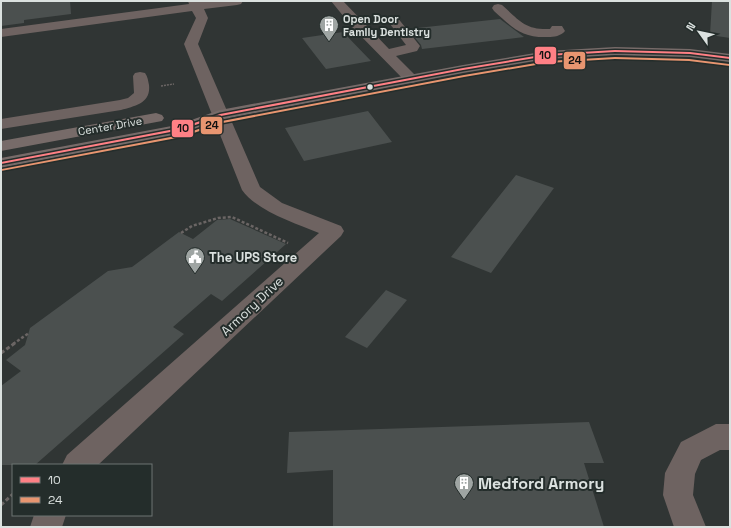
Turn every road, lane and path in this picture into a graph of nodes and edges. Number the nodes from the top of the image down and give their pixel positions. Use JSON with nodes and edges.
{"nodes":[{"id":1,"x":237,"y":1,"type":"edge"},
{"id":2,"x":337,"y":1,"type":"edge"},
{"id":3,"x":195,"y":4,"type":"edge"},
{"id":4,"x":498,"y":8,"type":"dead end"},
{"id":5,"x":393,"y":20,"type":"dead end"},
{"id":6,"x":558,"y":29,"type":"dead end"},
{"id":7,"x":1,"y":33,"type":"edge"},
{"id":8,"x":386,"y":54,"type":"junction"},
{"id":9,"x":730,"y":58,"type":"edge"},
{"id":10,"x":140,"y":76,"type":"dead end"},
{"id":11,"x":411,"y":79,"type":"junction"},
{"id":12,"x":220,"y":115,"type":"junction"},
{"id":13,"x":1,"y":124,"type":"edge"},
{"id":14,"x":1,"y":146,"type":"edge"},
{"id":15,"x":1,"y":163,"type":"edge"},
{"id":16,"x":181,"y":234,"type":"dead end"},
{"id":17,"x":286,"y":250,"type":"dead end"},
{"id":18,"x":29,"y":333,"type":"dead end"},
{"id":19,"x":1,"y":353,"type":"edge"},
{"id":20,"x":730,"y":437,"type":"edge"},
{"id":21,"x":78,"y":464,"type":"edge"},
{"id":22,"x":12,"y":495,"type":"edge"},
{"id":23,"x":1,"y":505,"type":"edge"},
{"id":24,"x":50,"y":516,"type":"edge"},
{"id":25,"x":46,"y":527,"type":"edge"},
{"id":26,"x":690,"y":527,"type":"edge"}],
"edges":[{"from":1,"to":3,"type":"street"},
{"from":2,"to":8,"type":"street"},
{"from":3,"to":7,"type":"street"},
{"from":3,"to":12,"type":"street"},
{"from":4,"to":6,"type":"street"},
{"from":5,"to":8,"type":"street"},
{"from":8,"to":11,"type":"street"},
{"from":9,"to":11,"type":"main road","name":"Center Drive"},
{"from":10,"to":13,"type":"street"},
{"from":11,"to":12,"type":"main road","name":"Center Drive"},
{"from":12,"to":14,"type":"main road","name":"Center Drive"},
{"from":12,"to":15,"type":"main road","name":"Center Drive"},
{"from":12,"to":21,"type":"street","name":"Armory Drive"},
{"from":16,"to":17,"type":"path"},
{"from":18,"to":19,"type":"path"},
{"from":20,"to":26,"type":"street"},
{"from":22,"to":23,"type":"path"},
{"from":24,"to":25,"type":"street"}]}
